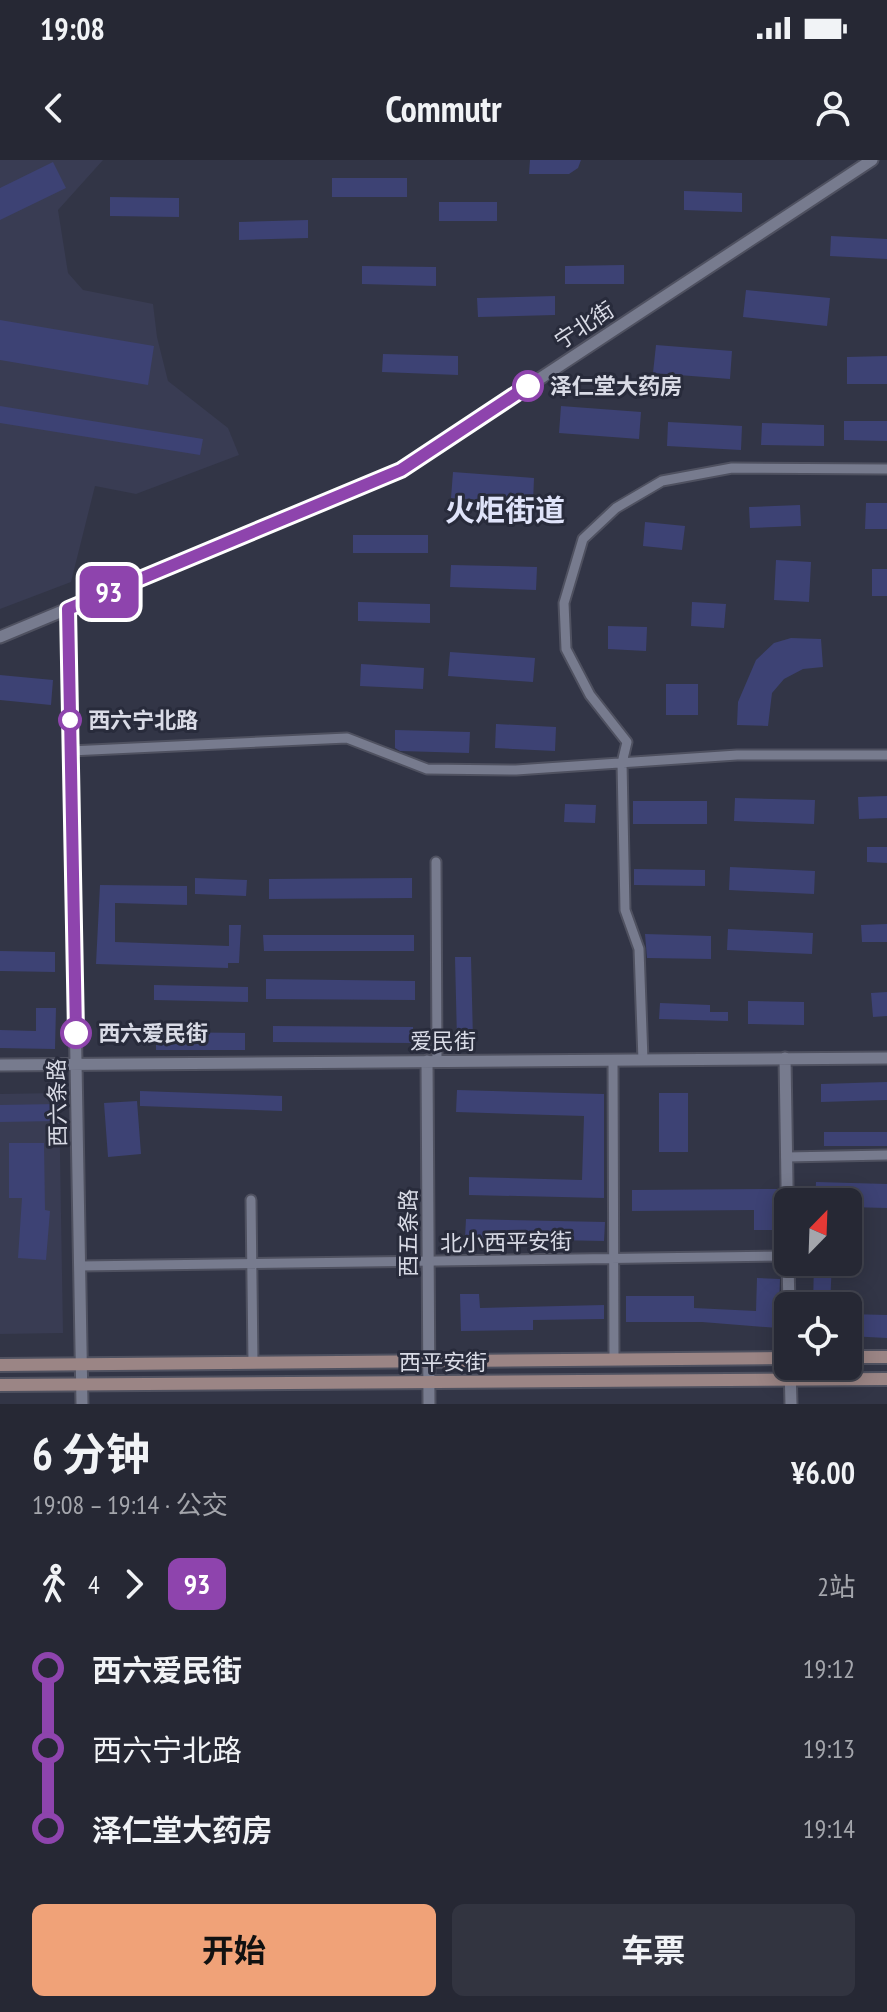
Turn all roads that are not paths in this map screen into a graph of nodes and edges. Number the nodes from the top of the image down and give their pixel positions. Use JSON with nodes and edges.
{"nodes":[{"id":1,"x":872,"y":160,"type":"edge"},
{"id":2,"x":887,"y":469,"type":"edge"},
{"id":3,"x":68,"y":609,"type":"junction"},
{"id":4,"x":0,"y":637,"type":"edge"},
{"id":5,"x":70,"y":751,"type":"junction"},
{"id":6,"x":887,"y":755,"type":"edge"},
{"id":7,"x":622,"y":763,"type":"junction"},
{"id":8,"x":436,"y":862,"type":"dead end"},
{"id":9,"x":785,"y":1058,"type":"junction"},
{"id":10,"x":887,"y":1058,"type":"edge"},
{"id":11,"x":613,"y":1060,"type":"junction"},
{"id":12,"x":643,"y":1060,"type":"junction"},
{"id":13,"x":432,"y":1061,"type":"junction"},
{"id":14,"x":0,"y":1065,"type":"edge"},
{"id":15,"x":76,"y":1065,"type":"junction"},
{"id":16,"x":887,"y":1155,"type":"edge"},
{"id":17,"x":786,"y":1157,"type":"junction"},
{"id":18,"x":787,"y":1188,"type":"edge"},
{"id":19,"x":251,"y":1200,"type":"dead end"},
{"id":20,"x":774,"y":1256,"type":"edge"},
{"id":21,"x":613,"y":1258,"type":"junction"},
{"id":22,"x":428,"y":1261,"type":"junction"},
{"id":23,"x":252,"y":1264,"type":"junction"},
{"id":24,"x":80,"y":1266,"type":"junction"},
{"id":25,"x":862,"y":1357,"type":"edge"},
{"id":26,"x":887,"y":1357,"type":"edge"},
{"id":27,"x":774,"y":1358,"type":"edge"},
{"id":28,"x":614,"y":1359,"type":"junction"},
{"id":29,"x":429,"y":1360,"type":"junction"},
{"id":30,"x":253,"y":1363,"type":"junction"},
{"id":31,"x":0,"y":1365,"type":"edge"},
{"id":32,"x":82,"y":1365,"type":"junction"},
{"id":33,"x":774,"y":1372,"type":"edge"},
{"id":34,"x":862,"y":1377,"type":"edge"},
{"id":35,"x":887,"y":1379,"type":"edge"},
{"id":36,"x":790,"y":1380,"type":"edge"},
{"id":37,"x":428,"y":1382,"type":"junction"},
{"id":38,"x":82,"y":1384,"type":"junction"},
{"id":39,"x":0,"y":1385,"type":"edge"},
{"id":40,"x":82,"y":1404,"type":"edge"},
{"id":41,"x":429,"y":1404,"type":"edge"},
{"id":42,"x":791,"y":1404,"type":"edge"}],
"edges":[{"from":1,"to":3,"type":"street","name":"宁北街"},
{"from":2,"to":7,"type":"street"},
{"from":3,"to":4,"type":"street","name":"宁北街"},
{"from":3,"to":5,"type":"street","name":"西六条路"},
{"from":5,"to":7,"type":"street"},
{"from":5,"to":15,"type":"street","name":"西六条路"},
{"from":6,"to":7,"type":"street"},
{"from":7,"to":12,"type":"street"},
{"from":8,"to":13,"type":"street"},
{"from":9,"to":10,"type":"street","name":"爱民街"},
{"from":9,"to":12,"type":"street","name":"爱民街"},
{"from":9,"to":17,"type":"street"},
{"from":11,"to":12,"type":"street","name":"爱民街"},
{"from":11,"to":13,"type":"street","name":"爱民街"},
{"from":11,"to":21,"type":"street"},
{"from":13,"to":15,"type":"street","name":"爱民街"},
{"from":13,"to":22,"type":"street","name":"西五条路"},
{"from":14,"to":15,"type":"street","name":"爱民街"},
{"from":15,"to":24,"type":"street","name":"西六条路"},
{"from":16,"to":17,"type":"street"},
{"from":17,"to":18,"type":"street"},
{"from":19,"to":23,"type":"street"},
{"from":20,"to":21,"type":"street","name":"北小西平安街"},
{"from":21,"to":22,"type":"street","name":"北小西平安街"},
{"from":21,"to":28,"type":"street"},
{"from":22,"to":23,"type":"street","name":"北小西平安街"},
{"from":22,"to":29,"type":"street","name":"西五条路"},
{"from":23,"to":24,"type":"street","name":"北小西平安街"},
{"from":23,"to":30,"type":"street"},
{"from":24,"to":32,"type":"street","name":"西六条路"},
{"from":25,"to":26,"type":"main road"},
{"from":27,"to":28,"type":"main road","name":"西平安街"},
{"from":28,"to":29,"type":"main road","name":"西平安街"},
{"from":29,"to":30,"type":"main road","name":"西平安街"},
{"from":29,"to":37,"type":"street","name":"西五条路"},
{"from":30,"to":32,"type":"main road","name":"西平安街"},
{"from":31,"to":32,"type":"main road","name":"西平安街"},
{"from":32,"to":38,"type":"street","name":"西六条路"},
{"from":33,"to":37,"type":"main road","name":"西平安街"},
{"from":34,"to":35,"type":"main road","name":"西平安街"},
{"from":36,"to":42,"type":"street"},
{"from":37,"to":38,"type":"main road","name":"西平安街"},
{"from":37,"to":41,"type":"street","name":"西五条路"},
{"from":38,"to":39,"type":"main road","name":"西平安街"},
{"from":38,"to":40,"type":"street","name":"西六条路"}]}
